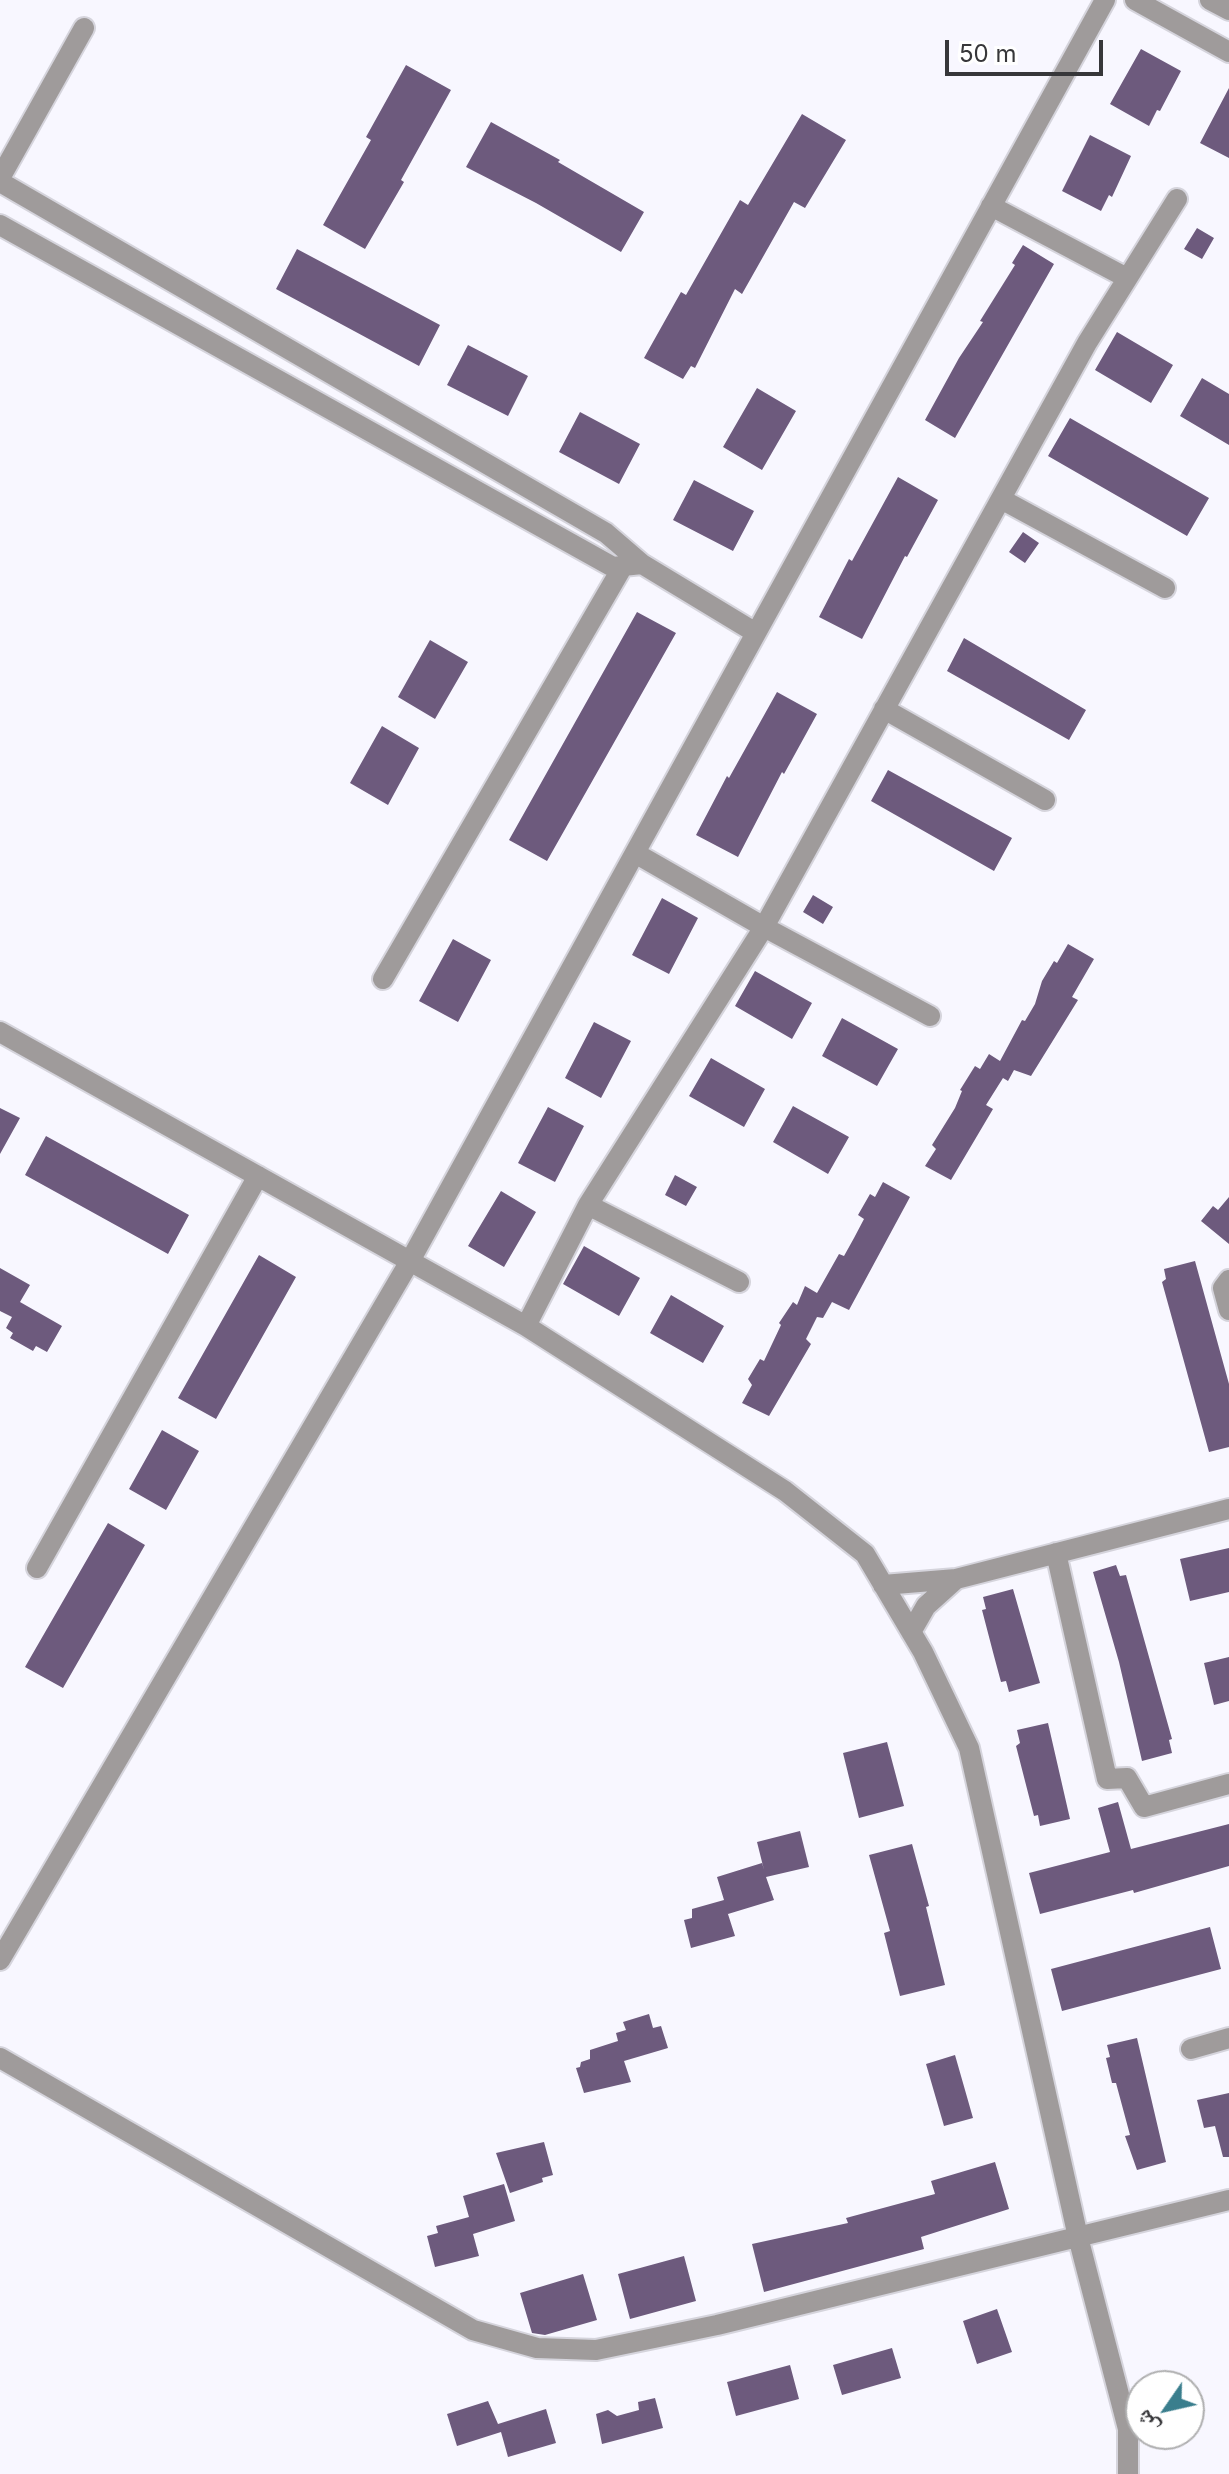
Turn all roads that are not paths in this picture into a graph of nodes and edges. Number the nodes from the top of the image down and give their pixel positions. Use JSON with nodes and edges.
{"nodes":[{"id":1,"x":1105,"y":0,"type":"edge"},
{"id":2,"x":1135,"y":0,"type":"edge"},
{"id":3,"x":1210,"y":0,"type":"edge"},
{"id":4,"x":1229,"y":10,"type":"edge"},
{"id":5,"x":84,"y":28,"type":"dead end"},
{"id":6,"x":1229,"y":52,"type":"edge"},
{"id":7,"x":0,"y":180,"type":"edge"},
{"id":8,"x":1177,"y":199,"type":"dead end"},
{"id":9,"x":991,"y":206,"type":"junction"},
{"id":10,"x":0,"y":225,"type":"edge"},
{"id":11,"x":1127,"y":278,"type":"junction"},
{"id":12,"x":1001,"y":499,"type":"junction"},
{"id":13,"x":632,"y":565,"type":"junction"},
{"id":14,"x":1165,"y":588,"type":"dead end"},
{"id":15,"x":756,"y":633,"type":"junction"},
{"id":16,"x":884,"y":709,"type":"junction"},
{"id":17,"x":1045,"y":800,"type":"dead end"},
{"id":18,"x":635,"y":853,"type":"junction"},
{"id":19,"x":764,"y":927,"type":"junction"},
{"id":20,"x":383,"y":979,"type":"dead end"},
{"id":21,"x":930,"y":1016,"type":"dead end"},
{"id":22,"x":0,"y":1032,"type":"edge"},
{"id":23,"x":258,"y":1176,"type":"junction"},
{"id":24,"x":588,"y":1205,"type":"junction"},
{"id":25,"x":410,"y":1261,"type":"junction"},
{"id":26,"x":1229,"y":1280,"type":"edge"},
{"id":27,"x":739,"y":1282,"type":"dead end"},
{"id":28,"x":1229,"y":1310,"type":"edge"},
{"id":29,"x":526,"y":1326,"type":"junction"},
{"id":30,"x":1229,"y":1509,"type":"edge"},
{"id":31,"x":1056,"y":1553,"type":"junction"},
{"id":32,"x":37,"y":1568,"type":"dead end"},
{"id":33,"x":956,"y":1579,"type":"junction"},
{"id":34,"x":883,"y":1585,"type":"junction"},
{"id":35,"x":911,"y":1632,"type":"junction"},
{"id":36,"x":1229,"y":1784,"type":"edge"},
{"id":37,"x":0,"y":1960,"type":"edge"},
{"id":38,"x":1229,"y":2038,"type":"edge"},
{"id":39,"x":1191,"y":2049,"type":"dead end"},
{"id":40,"x":0,"y":2058,"type":"edge"},
{"id":41,"x":1229,"y":2200,"type":"edge"},
{"id":42,"x":1078,"y":2237,"type":"junction"},
{"id":43,"x":1128,"y":2474,"type":"edge"}],
"edges":[{"from":1,"to":9,"type":"street"},
{"from":2,"to":6,"type":"street"},
{"from":3,"to":4,"type":"street"},
{"from":5,"to":7,"type":"street"},
{"from":7,"to":13,"type":"street"},
{"from":8,"to":11,"type":"street"},
{"from":9,"to":11,"type":"street"},
{"from":9,"to":15,"type":"street"},
{"from":10,"to":13,"type":"street"},
{"from":11,"to":12,"type":"street"},
{"from":12,"to":14,"type":"street"},
{"from":12,"to":16,"type":"street"},
{"from":13,"to":15,"type":"street"},
{"from":13,"to":20,"type":"street"},
{"from":15,"to":18,"type":"street"},
{"from":16,"to":17,"type":"street"},
{"from":16,"to":19,"type":"street"},
{"from":18,"to":19,"type":"street"},
{"from":18,"to":25,"type":"street"},
{"from":19,"to":21,"type":"street"},
{"from":19,"to":24,"type":"street"},
{"from":22,"to":23,"type":"street"},
{"from":23,"to":25,"type":"street"},
{"from":23,"to":32,"type":"street"},
{"from":24,"to":27,"type":"street"},
{"from":24,"to":29,"type":"street"},
{"from":25,"to":29,"type":"street"},
{"from":25,"to":37,"type":"street"},
{"from":26,"to":28,"type":"street"},
{"from":29,"to":34,"type":"street"},
{"from":30,"to":31,"type":"street"},
{"from":31,"to":33,"type":"street"},
{"from":31,"to":36,"type":"street"},
{"from":33,"to":34,"type":"street"},
{"from":33,"to":35,"type":"street"},
{"from":34,"to":35,"type":"street"},
{"from":35,"to":42,"type":"street"},
{"from":38,"to":39,"type":"street"},
{"from":40,"to":42,"type":"street"},
{"from":41,"to":42,"type":"street"},
{"from":42,"to":43,"type":"street"}]}
